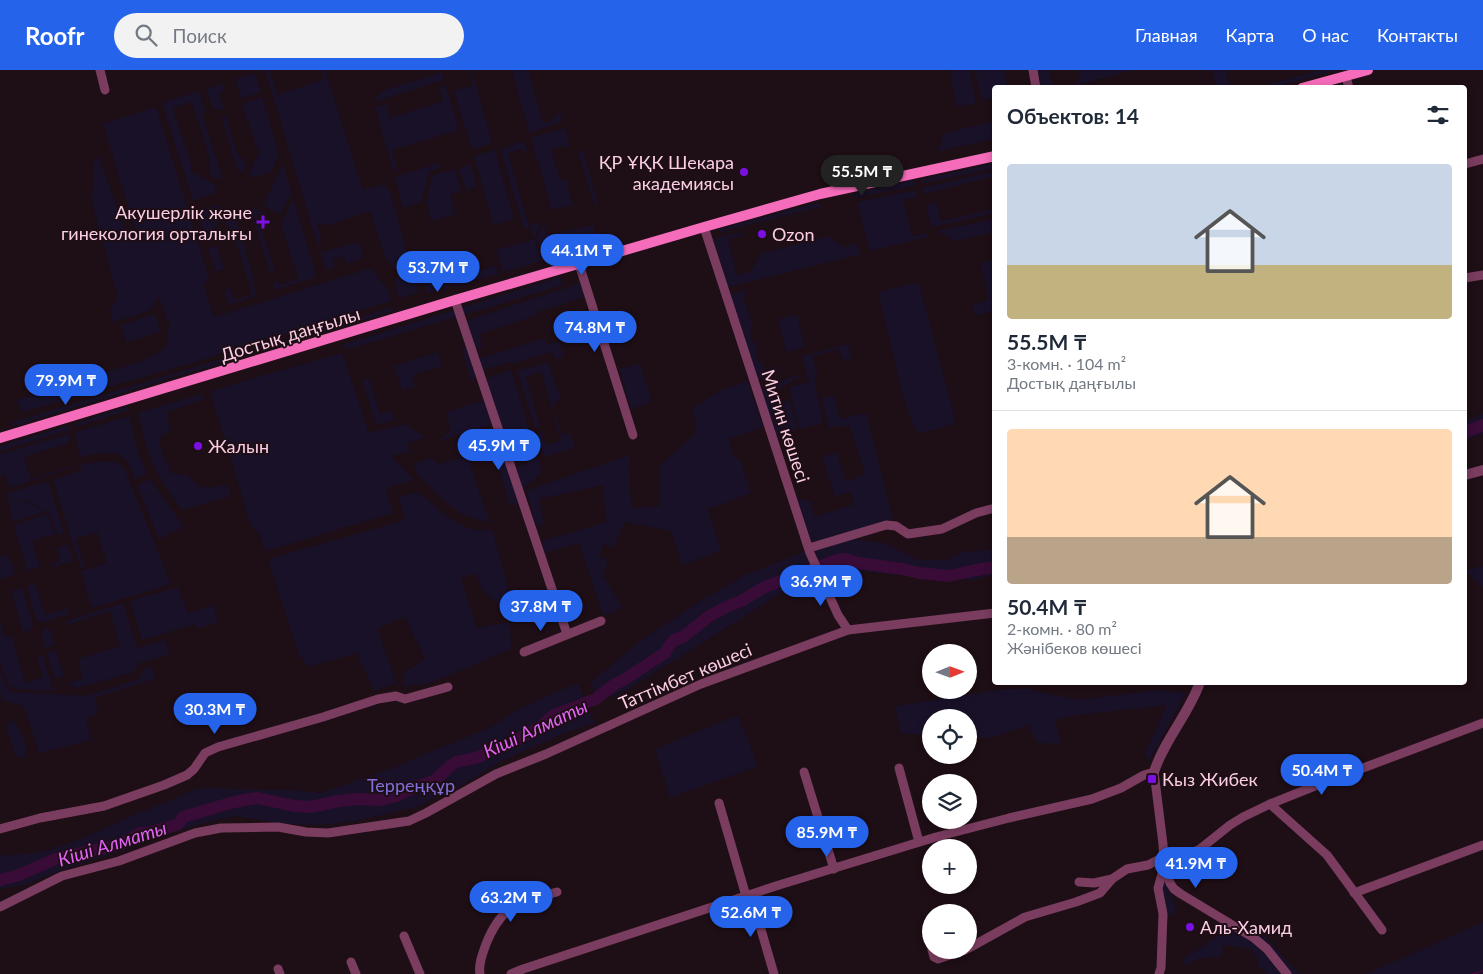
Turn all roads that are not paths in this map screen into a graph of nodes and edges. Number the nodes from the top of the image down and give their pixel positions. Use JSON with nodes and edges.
{"nodes":[{"id":1,"x":100,"y":70,"type":"edge"},
{"id":2,"x":1033,"y":70,"type":"edge"},
{"id":3,"x":1368,"y":70,"type":"edge"},
{"id":4,"x":1346,"y":77,"type":"junction"},
{"id":5,"x":1036,"y":85,"type":"edge"},
{"id":6,"x":1314,"y":85,"type":"edge"},
{"id":7,"x":1348,"y":85,"type":"edge"},
{"id":8,"x":105,"y":90,"type":"dead end"},
{"id":9,"x":992,"y":157,"type":"edge"},
{"id":10,"x":1483,"y":159,"type":"edge"},
{"id":11,"x":1467,"y":163,"type":"edge"},
{"id":12,"x":704,"y":227,"type":"junction"},
{"id":13,"x":579,"y":264,"type":"junction"},
{"id":14,"x":1483,"y":275,"type":"edge"},
{"id":15,"x":1467,"y":278,"type":"edge"},
{"id":16,"x":455,"y":300,"type":"junction"},
{"id":17,"x":634,"y":435,"type":"dead end"},
{"id":18,"x":0,"y":438,"type":"edge"},
{"id":19,"x":1483,"y":470,"type":"edge"},
{"id":20,"x":1467,"y":474,"type":"edge"},
{"id":21,"x":992,"y":509,"type":"edge"},
{"id":22,"x":809,"y":548,"type":"junction"},
{"id":23,"x":992,"y":613,"type":"edge"},
{"id":24,"x":601,"y":621,"type":"dead end"},
{"id":25,"x":848,"y":630,"type":"junction"},
{"id":26,"x":567,"y":634,"type":"junction"},
{"id":27,"x":524,"y":652,"type":"dead end"},
{"id":28,"x":1199,"y":685,"type":"edge"},
{"id":29,"x":448,"y":687,"type":"dead end"},
{"id":30,"x":1483,"y":723,"type":"edge"},
{"id":31,"x":899,"y":768,"type":"dead end"},
{"id":32,"x":804,"y":772,"type":"dead end"},
{"id":33,"x":1154,"y":772,"type":"junction"},
{"id":34,"x":720,"y":803,"type":"dead end"},
{"id":35,"x":1270,"y":804,"type":"junction"},
{"id":36,"x":0,"y":829,"type":"edge"},
{"id":37,"x":919,"y":842,"type":"junction"},
{"id":38,"x":1483,"y":845,"type":"edge"},
{"id":39,"x":1164,"y":862,"type":"junction"},
{"id":40,"x":834,"y":869,"type":"junction"},
{"id":41,"x":1112,"y":879,"type":"junction"},
{"id":42,"x":1079,"y":882,"type":"dead end"},
{"id":43,"x":557,"y":892,"type":"dead end"},
{"id":44,"x":1354,"y":893,"type":"junction"},
{"id":45,"x":748,"y":895,"type":"junction"},
{"id":46,"x":0,"y":906,"type":"edge"},
{"id":47,"x":1382,"y":930,"type":"dead end"},
{"id":48,"x":404,"y":936,"type":"dead end"},
{"id":49,"x":977,"y":944,"type":"edge"},
{"id":50,"x":350,"y":962,"type":"dead end"},
{"id":51,"x":356,"y":974,"type":"edge"},
{"id":52,"x":420,"y":974,"type":"edge"},
{"id":53,"x":480,"y":974,"type":"edge"},
{"id":54,"x":511,"y":974,"type":"edge"},
{"id":55,"x":774,"y":974,"type":"edge"},
{"id":56,"x":1160,"y":974,"type":"edge"},
{"id":57,"x":1287,"y":974,"type":"edge"}],
"edges":[{"from":1,"to":8,"type":"street"},
{"from":2,"to":5,"type":"street"},
{"from":3,"to":4,"type":"main road"},
{"from":4,"to":6,"type":"main road"},
{"from":4,"to":7,"type":"street"},
{"from":9,"to":12,"type":"main road","name":"Достық даңғылы"},
{"from":10,"to":11,"type":"street"},
{"from":12,"to":13,"type":"main road","name":"Достық даңғылы"},
{"from":12,"to":22,"type":"street","name":"Митин көшесі"},
{"from":13,"to":16,"type":"main road","name":"Достық даңғылы"},
{"from":13,"to":17,"type":"street"},
{"from":14,"to":15,"type":"street"},
{"from":16,"to":18,"type":"main road","name":"Достық даңғылы"},
{"from":16,"to":26,"type":"street"},
{"from":19,"to":20,"type":"street"},
{"from":21,"to":22,"type":"street"},
{"from":22,"to":25,"type":"street","name":"Митин көшесі"},
{"from":23,"to":25,"type":"street","name":"Таттімбет көшесі"},
{"from":24,"to":26,"type":"street"},
{"from":25,"to":46,"type":"street","name":"Таттімбет көшесі"},
{"from":26,"to":27,"type":"street"},
{"from":28,"to":33,"type":"street"},
{"from":29,"to":36,"type":"street"},
{"from":30,"to":35,"type":"street"},
{"from":31,"to":37,"type":"street"},
{"from":32,"to":40,"type":"street"},
{"from":33,"to":37,"type":"street"},
{"from":33,"to":39,"type":"street"},
{"from":34,"to":45,"type":"street"},
{"from":35,"to":39,"type":"street"},
{"from":35,"to":44,"type":"street"},
{"from":37,"to":40,"type":"street"},
{"from":38,"to":44,"type":"street"},
{"from":39,"to":41,"type":"street"},
{"from":39,"to":56,"type":"street"},
{"from":39,"to":57,"type":"street"},
{"from":40,"to":45,"type":"street"},
{"from":41,"to":42,"type":"street"},
{"from":41,"to":49,"type":"street"},
{"from":43,"to":53,"type":"street"},
{"from":44,"to":47,"type":"street"},
{"from":45,"to":54,"type":"street"},
{"from":45,"to":55,"type":"street"},
{"from":48,"to":52,"type":"street"},
{"from":50,"to":51,"type":"street"}]}
